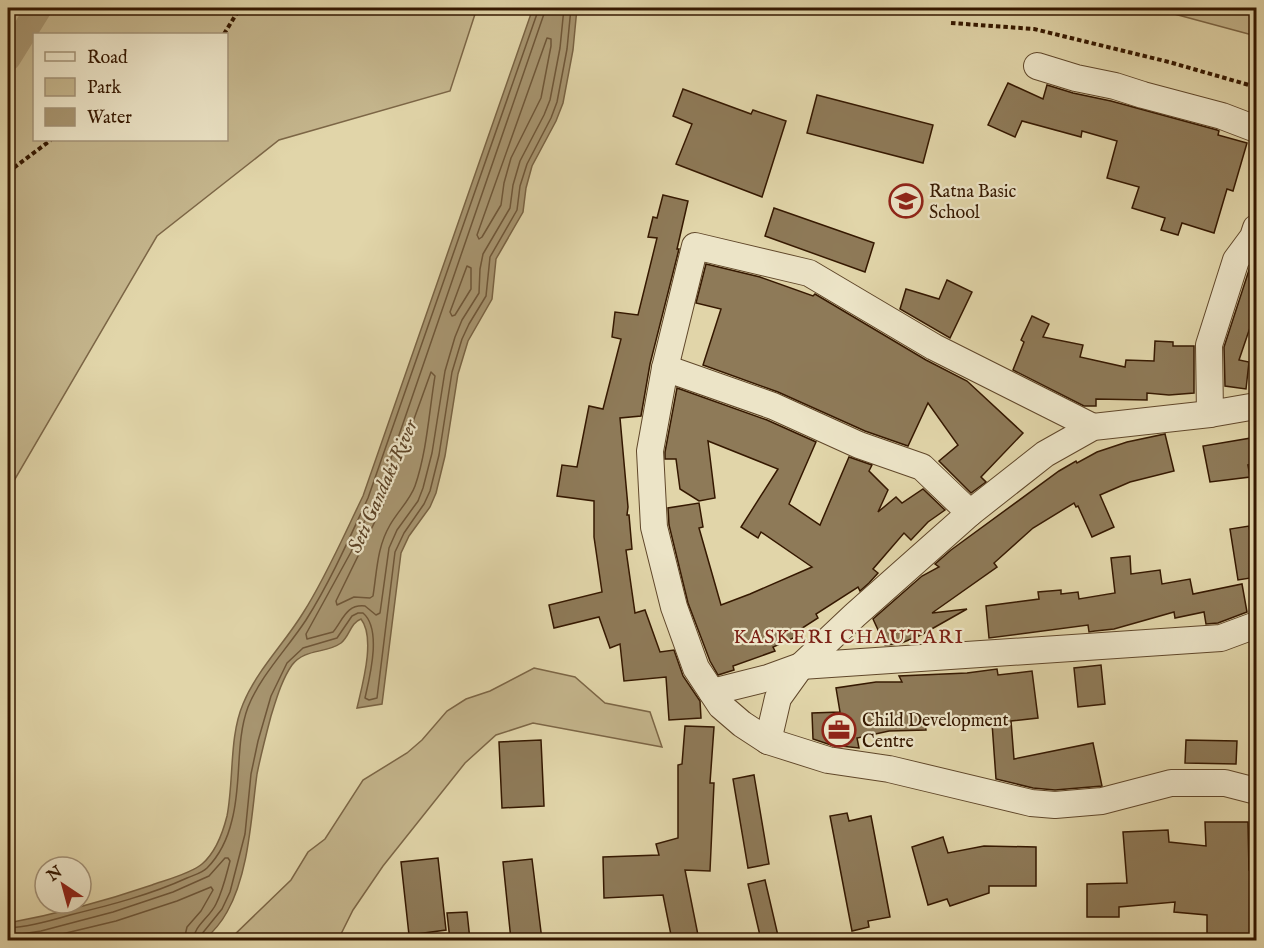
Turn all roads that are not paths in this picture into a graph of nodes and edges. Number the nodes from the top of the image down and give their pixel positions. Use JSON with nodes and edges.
{"nodes":[{"id":1,"x":1036,"y":66,"type":"dead end"},
{"id":2,"x":1257,"y":129,"type":"edge"},
{"id":3,"x":1257,"y":228,"type":"edge"},
{"id":4,"x":665,"y":368,"type":"junction"},
{"id":5,"x":1257,"y":406,"type":"edge"},
{"id":6,"x":1210,"y":414,"type":"junction"},
{"id":7,"x":1093,"y":427,"type":"junction"},
{"id":8,"x":970,"y":513,"type":"junction"},
{"id":9,"x":1257,"y":625,"type":"edge"},
{"id":10,"x":801,"y":666,"type":"junction"},
{"id":11,"x":712,"y":692,"type":"junction"},
{"id":12,"x":768,"y":741,"type":"junction"},
{"id":13,"x":1257,"y":791,"type":"edge"}],
"edges":[{"from":1,"to":2,"type":"street"},
{"from":3,"to":6,"type":"street"},
{"from":4,"to":7,"type":"street"},
{"from":4,"to":8,"type":"street"},
{"from":4,"to":11,"type":"street"},
{"from":5,"to":6,"type":"street"},
{"from":6,"to":7,"type":"street"},
{"from":7,"to":8,"type":"street"},
{"from":8,"to":10,"type":"street"},
{"from":9,"to":10,"type":"street"},
{"from":10,"to":11,"type":"street"},
{"from":10,"to":12,"type":"street"},
{"from":11,"to":12,"type":"street"},
{"from":12,"to":13,"type":"street"}]}
